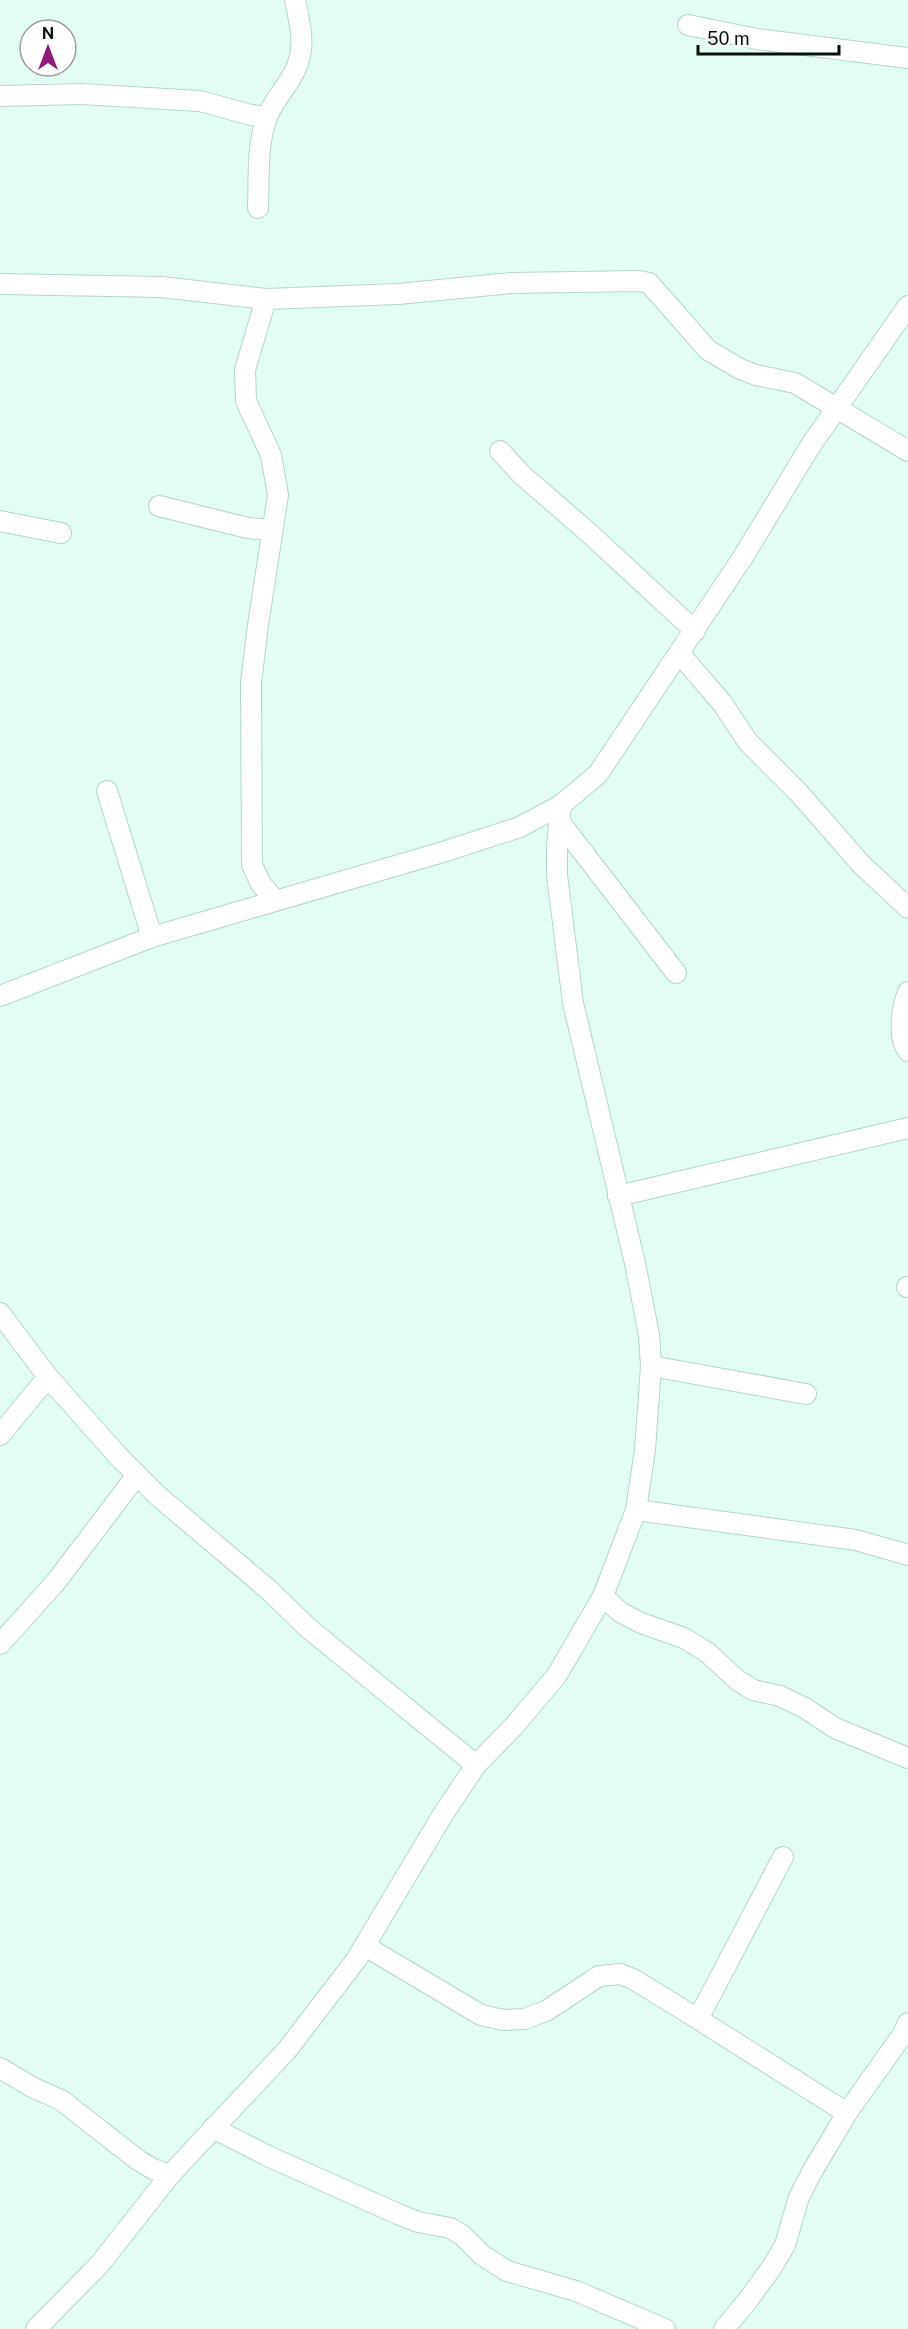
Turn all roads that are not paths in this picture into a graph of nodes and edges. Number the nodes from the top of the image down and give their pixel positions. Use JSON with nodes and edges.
{"nodes":[{"id":1,"x":294,"y":0,"type":"edge"},
{"id":2,"x":688,"y":25,"type":"dead end"},
{"id":3,"x":908,"y":58,"type":"edge"},
{"id":4,"x":0,"y":96,"type":"edge"},
{"id":5,"x":267,"y":117,"type":"junction"},
{"id":6,"x":258,"y":208,"type":"dead end"},
{"id":7,"x":0,"y":284,"type":"edge"},
{"id":8,"x":266,"y":299,"type":"junction"},
{"id":9,"x":908,"y":306,"type":"edge"},
{"id":10,"x":836,"y":408,"type":"junction"},
{"id":11,"x":500,"y":451,"type":"dead end"},
{"id":12,"x":908,"y":451,"type":"edge"},
{"id":13,"x":159,"y":506,"type":"dead end"},
{"id":14,"x":0,"y":521,"type":"edge"},
{"id":15,"x":272,"y":530,"type":"junction"},
{"id":16,"x":61,"y":534,"type":"dead end"},
{"id":17,"x":695,"y":631,"type":"junction"},
{"id":18,"x":680,"y":654,"type":"junction"},
{"id":19,"x":107,"y":791,"type":"dead end"},
{"id":20,"x":560,"y":813,"type":"junction"},
{"id":21,"x":275,"y":900,"type":"junction"},
{"id":22,"x":908,"y":908,"type":"edge"},
{"id":23,"x":152,"y":937,"type":"junction"},
{"id":24,"x":676,"y":973,"type":"dead end"},
{"id":25,"x":908,"y":992,"type":"edge"},
{"id":26,"x":0,"y":996,"type":"edge"},
{"id":27,"x":908,"y":1051,"type":"edge"},
{"id":28,"x":908,"y":1128,"type":"edge"},
{"id":29,"x":618,"y":1196,"type":"junction"},
{"id":30,"x":0,"y":1313,"type":"edge"},
{"id":31,"x":651,"y":1366,"type":"junction"},
{"id":32,"x":48,"y":1377,"type":"junction"},
{"id":33,"x":806,"y":1394,"type":"dead end"},
{"id":34,"x":0,"y":1435,"type":"edge"},
{"id":35,"x":137,"y":1475,"type":"junction"},
{"id":36,"x":636,"y":1510,"type":"junction"},
{"id":37,"x":908,"y":1555,"type":"edge"},
{"id":38,"x":603,"y":1596,"type":"junction"},
{"id":39,"x":0,"y":1644,"type":"edge"},
{"id":40,"x":908,"y":1758,"type":"edge"},
{"id":41,"x":476,"y":1766,"type":"junction"},
{"id":42,"x":783,"y":1857,"type":"dead end"},
{"id":43,"x":365,"y":1946,"type":"junction"},
{"id":44,"x":698,"y":2019,"type":"junction"},
{"id":45,"x":908,"y":2023,"type":"edge"},
{"id":46,"x":0,"y":2068,"type":"edge"},
{"id":47,"x":847,"y":2113,"type":"junction"},
{"id":48,"x":213,"y":2128,"type":"junction"},
{"id":49,"x":170,"y":2175,"type":"junction"},
{"id":50,"x":36,"y":2329,"type":"edge"},
{"id":51,"x":665,"y":2329,"type":"edge"},
{"id":52,"x":724,"y":2329,"type":"edge"}],
"edges":[{"from":1,"to":5,"type":"street"},
{"from":2,"to":3,"type":"street"},
{"from":4,"to":5,"type":"street"},
{"from":5,"to":6,"type":"street"},
{"from":7,"to":8,"type":"street"},
{"from":8,"to":10,"type":"street"},
{"from":8,"to":15,"type":"street"},
{"from":9,"to":10,"type":"street"},
{"from":10,"to":12,"type":"street"},
{"from":10,"to":17,"type":"street"},
{"from":11,"to":17,"type":"street"},
{"from":13,"to":15,"type":"street"},
{"from":14,"to":16,"type":"street"},
{"from":15,"to":21,"type":"street"},
{"from":17,"to":18,"type":"street"},
{"from":18,"to":20,"type":"street"},
{"from":18,"to":22,"type":"street"},
{"from":19,"to":23,"type":"street"},
{"from":20,"to":21,"type":"street"},
{"from":20,"to":24,"type":"street"},
{"from":20,"to":29,"type":"street"},
{"from":21,"to":23,"type":"street"},
{"from":23,"to":26,"type":"street"},
{"from":25,"to":27,"type":"street"},
{"from":28,"to":29,"type":"street"},
{"from":29,"to":31,"type":"street"},
{"from":30,"to":32,"type":"street"},
{"from":31,"to":33,"type":"street"},
{"from":31,"to":36,"type":"street"},
{"from":32,"to":34,"type":"street"},
{"from":32,"to":35,"type":"street"},
{"from":35,"to":39,"type":"street"},
{"from":35,"to":41,"type":"street"},
{"from":36,"to":37,"type":"street"},
{"from":36,"to":38,"type":"street"},
{"from":38,"to":40,"type":"street"},
{"from":38,"to":41,"type":"street"},
{"from":41,"to":43,"type":"street"},
{"from":42,"to":44,"type":"street"},
{"from":43,"to":44,"type":"street"},
{"from":43,"to":48,"type":"street"},
{"from":44,"to":47,"type":"street"},
{"from":45,"to":47,"type":"street"},
{"from":46,"to":49,"type":"street"},
{"from":47,"to":52,"type":"street"},
{"from":48,"to":49,"type":"street"},
{"from":48,"to":51,"type":"street"},
{"from":49,"to":50,"type":"street"}]}
